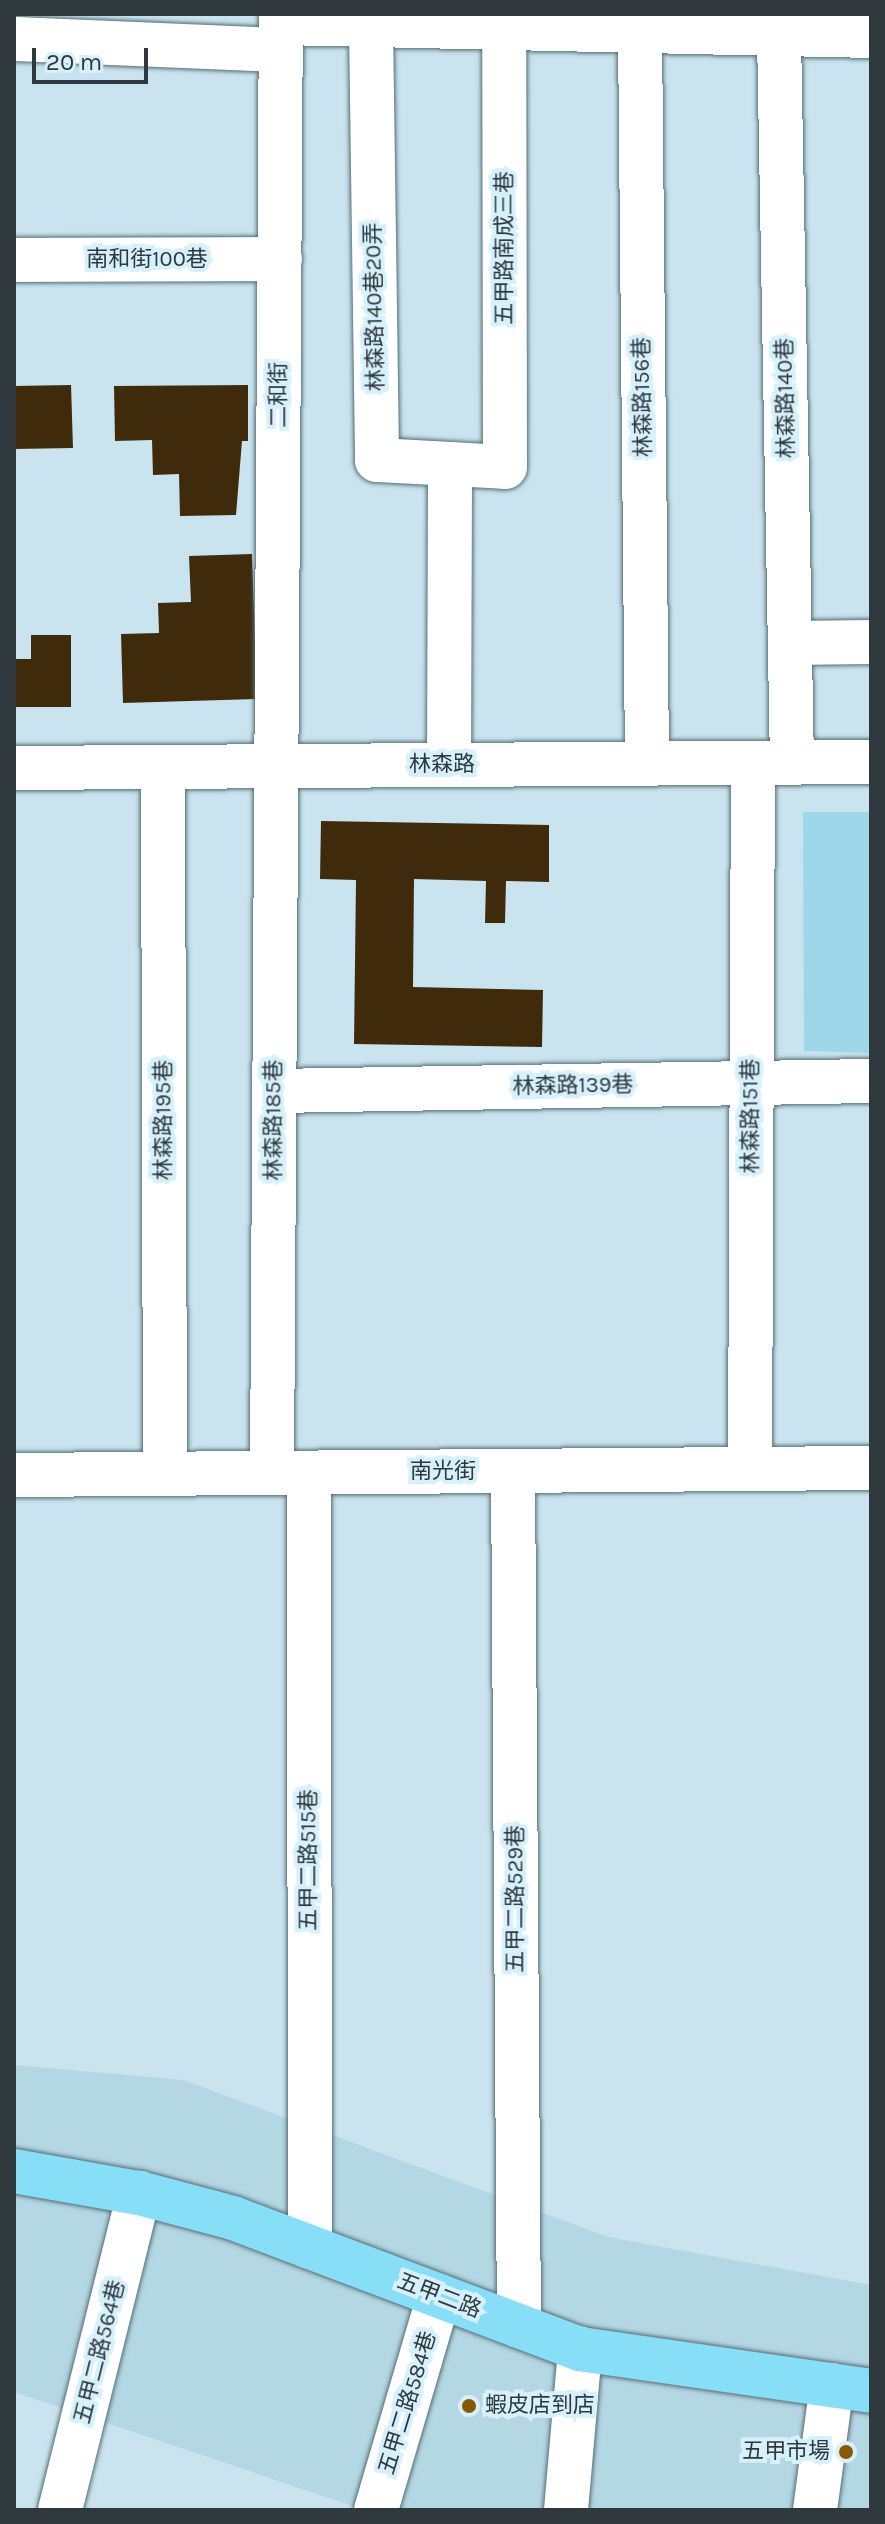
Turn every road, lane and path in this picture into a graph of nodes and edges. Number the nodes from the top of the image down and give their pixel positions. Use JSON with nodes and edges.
{"nodes":[{"id":1,"x":825,"y":24,"type":"edge"},
{"id":2,"x":371,"y":25,"type":"junction"},
{"id":3,"x":650,"y":25,"type":"edge"},
{"id":4,"x":504,"y":28,"type":"junction"},
{"id":5,"x":281,"y":29,"type":"edge"},
{"id":6,"x":779,"y":34,"type":"junction"},
{"id":7,"x":871,"y":36,"type":"edge"},
{"id":8,"x":14,"y":39,"type":"edge"},
{"id":9,"x":280,"y":259,"type":"junction"},
{"id":10,"x":14,"y":260,"type":"edge"},
{"id":11,"x":450,"y":464,"type":"junction"},
{"id":12,"x":505,"y":467,"type":"joint"},
{"id":13,"x":871,"y":642,"type":"edge"},
{"id":14,"x":790,"y":643,"type":"junction"},
{"id":15,"x":871,"y":762,"type":"edge"},
{"id":16,"x":772,"y":763,"type":"junction"},
{"id":17,"x":647,"y":764,"type":"junction"},
{"id":18,"x":449,"y":765,"type":"junction"},
{"id":19,"x":276,"y":766,"type":"junction"},
{"id":20,"x":163,"y":767,"type":"junction"},
{"id":21,"x":14,"y":768,"type":"edge"},
{"id":22,"x":871,"y":1081,"type":"edge"},
{"id":23,"x":751,"y":1082,"type":"junction"},
{"id":24,"x":274,"y":1091,"type":"junction"},
{"id":25,"x":871,"y":1468,"type":"edge"},
{"id":26,"x":750,"y":1469,"type":"junction"},
{"id":27,"x":513,"y":1471,"type":"junction"},
{"id":28,"x":290,"y":1473,"type":"junction"},
{"id":29,"x":165,"y":1474,"type":"junction"},
{"id":30,"x":14,"y":1475,"type":"edge"},
{"id":31,"x":14,"y":2171,"type":"edge"},
{"id":32,"x":139,"y":2193,"type":"junction"},
{"id":33,"x":310,"y":2247,"type":"junction"},
{"id":34,"x":439,"y":2296,"type":"junction"},
{"id":35,"x":519,"y":2326,"type":"junction"},
{"id":36,"x":580,"y":2349,"type":"junction"},
{"id":37,"x":852,"y":2388,"type":"edge"},
{"id":38,"x":60,"y":2510,"type":"edge"},
{"id":39,"x":376,"y":2510,"type":"edge"},
{"id":40,"x":566,"y":2510,"type":"edge"},
{"id":41,"x":815,"y":2510,"type":"edge"}],
"edges":[{"from":1,"to":6,"type":"street"},
{"from":1,"to":7,"type":"street"},
{"from":2,"to":4,"type":"street"},
{"from":2,"to":5,"type":"street"},
{"from":2,"to":11,"type":"street","name":"林森路140巷20弄"},
{"from":3,"to":4,"type":"street"},
{"from":3,"to":6,"type":"street"},
{"from":3,"to":17,"type":"street","name":"林森路156巷"},
{"from":4,"to":12,"type":"street","name":"五甲路南成三巷"},
{"from":5,"to":8,"type":"street"},
{"from":5,"to":9,"type":"street","name":"二和街"},
{"from":6,"to":14,"type":"street","name":"林森路140巷"},
{"from":9,"to":10,"type":"street","name":"南和街100巷"},
{"from":9,"to":19,"type":"street","name":"二和街"},
{"from":11,"to":12,"type":"street","name":"林森路140巷20弄"},
{"from":11,"to":18,"type":"street"},
{"from":13,"to":14,"type":"street"},
{"from":14,"to":16,"type":"street","name":"林森路140巷"},
{"from":15,"to":16,"type":"street","name":"林森路"},
{"from":16,"to":17,"type":"street","name":"林森路"},
{"from":16,"to":23,"type":"street","name":"林森路151巷"},
{"from":17,"to":18,"type":"street","name":"林森路"},
{"from":18,"to":19,"type":"street","name":"林森路"},
{"from":19,"to":20,"type":"street","name":"林森路"},
{"from":19,"to":24,"type":"street","name":"林森路185巷"},
{"from":20,"to":21,"type":"street","name":"林森路"},
{"from":20,"to":29,"type":"street","name":"林森路195巷"},
{"from":22,"to":23,"type":"street","name":"林森路139巷"},
{"from":23,"to":24,"type":"street","name":"林森路139巷"},
{"from":23,"to":26,"type":"street","name":"林森路151巷"},
{"from":24,"to":28,"type":"street","name":"林森路185巷"},
{"from":25,"to":26,"type":"street","name":"南光街"},
{"from":26,"to":27,"type":"street","name":"南光街"},
{"from":27,"to":28,"type":"street","name":"南光街"},
{"from":27,"to":35,"type":"street","name":"五甲二路529巷"},
{"from":28,"to":29,"type":"street","name":"南光街"},
{"from":28,"to":33,"type":"street","name":"五甲二路515巷"},
{"from":29,"to":30,"type":"street","name":"南光街"},
{"from":31,"to":32,"type":"main road","name":"五甲二路"},
{"from":32,"to":33,"type":"main road","name":"五甲二路"},
{"from":32,"to":38,"type":"street","name":"五甲二路564巷"},
{"from":33,"to":34,"type":"main road","name":"五甲二路"},
{"from":34,"to":35,"type":"main road","name":"五甲二路"},
{"from":34,"to":39,"type":"street","name":"五甲二路584巷"},
{"from":35,"to":36,"type":"main road","name":"五甲二路"},
{"from":36,"to":37,"type":"main road","name":"五甲二路"},
{"from":36,"to":40,"type":"street"},
{"from":37,"to":41,"type":"street"}]}
